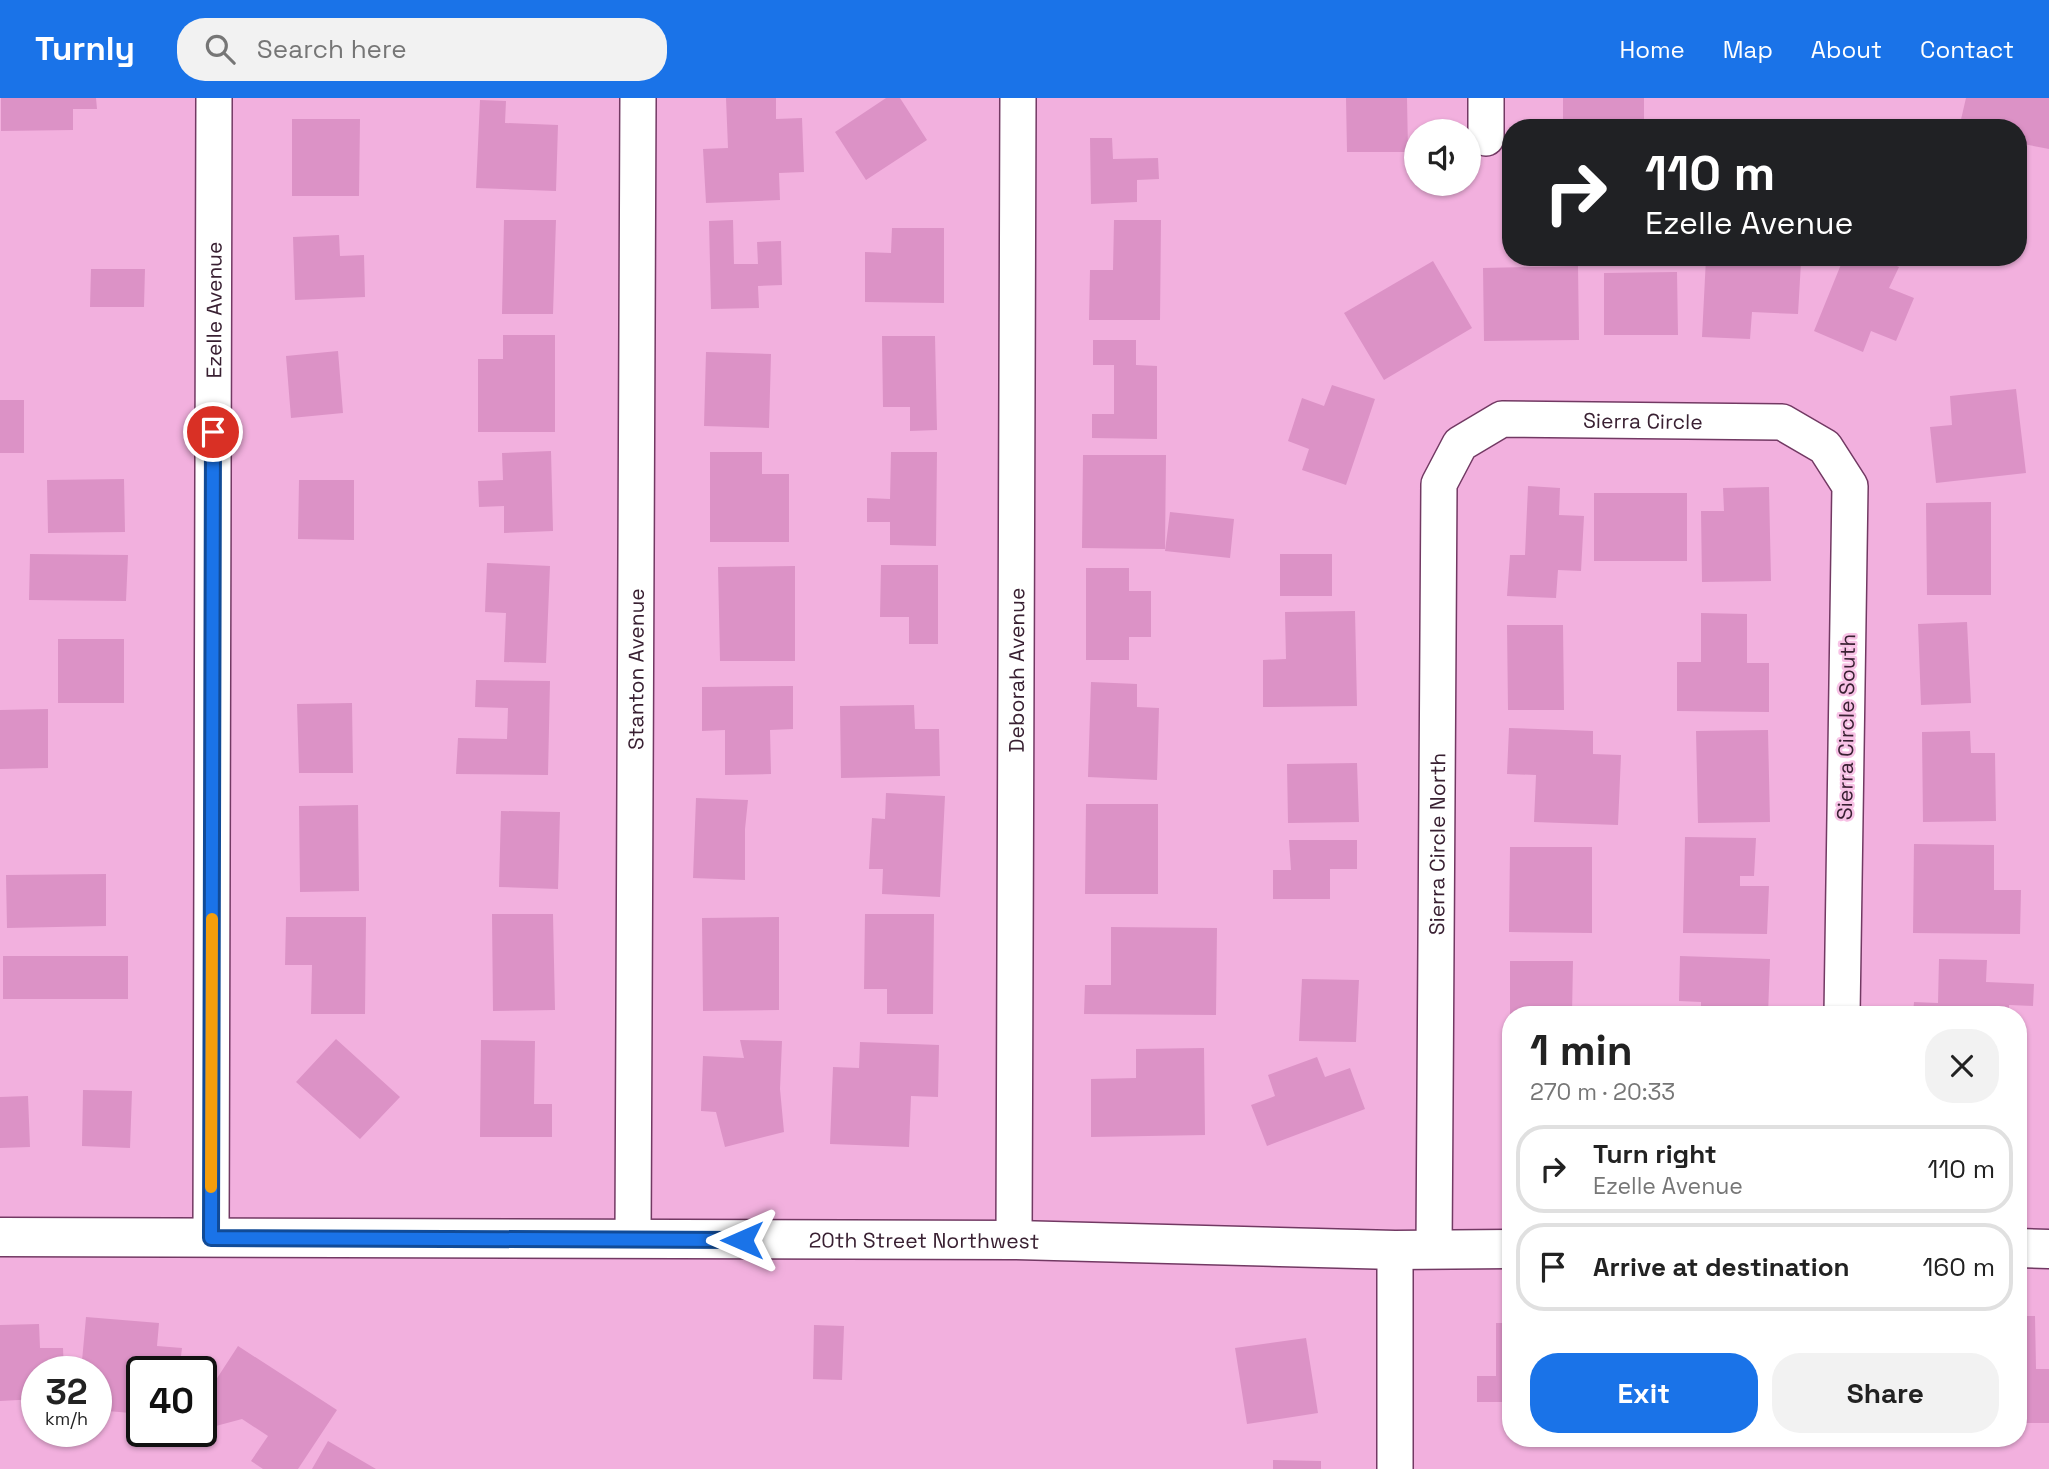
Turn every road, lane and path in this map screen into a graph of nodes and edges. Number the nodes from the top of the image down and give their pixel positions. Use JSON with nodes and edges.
{"nodes":[{"id":1,"x":214,"y":98,"type":"edge"},
{"id":2,"x":638,"y":98,"type":"edge"},
{"id":3,"x":1018,"y":98,"type":"edge"},
{"id":4,"x":1486,"y":98,"type":"edge"},
{"id":5,"x":1486,"y":138,"type":"dead end"},
{"id":6,"x":1460,"y":444,"type":"joint"},
{"id":7,"x":1825,"y":447,"type":"joint"},
{"id":8,"x":1842,"y":1006,"type":"edge"},
{"id":9,"x":0,"y":1237,"type":"edge"},
{"id":10,"x":211,"y":1238,"type":"junction"},
{"id":11,"x":633,"y":1239,"type":"junction"},
{"id":12,"x":1014,"y":1240,"type":"junction"},
{"id":13,"x":2027,"y":1248,"type":"edge"},
{"id":14,"x":1502,"y":1249,"type":"edge"},
{"id":15,"x":2049,"y":1249,"type":"edge"},
{"id":16,"x":1395,"y":1250,"type":"junction"},
{"id":17,"x":1434,"y":1250,"type":"junction"},
{"id":18,"x":1395,"y":1469,"type":"edge"}],
"edges":[{"from":1,"to":10,"type":"street","name":"Ezelle Avenue"},
{"from":2,"to":11,"type":"street","name":"Stanton Avenue"},
{"from":3,"to":12,"type":"street","name":"Deborah Avenue"},
{"from":4,"to":5,"type":"street"},
{"from":6,"to":7,"type":"street","name":"Sierra Circle"},
{"from":6,"to":17,"type":"street","name":"Sierra Circle North"},
{"from":7,"to":8,"type":"street","name":"Sierra Circle South"},
{"from":9,"to":10,"type":"street","name":"20th Street Northwest"},
{"from":10,"to":11,"type":"street","name":"20th Street Northwest"},
{"from":11,"to":12,"type":"street","name":"20th Street Northwest"},
{"from":12,"to":16,"type":"street","name":"20th Street Northwest"},
{"from":13,"to":15,"type":"street"},
{"from":14,"to":17,"type":"street","name":"20th Street Northwest"},
{"from":16,"to":17,"type":"street","name":"20th Street Northwest"},
{"from":16,"to":18,"type":"street"}]}
